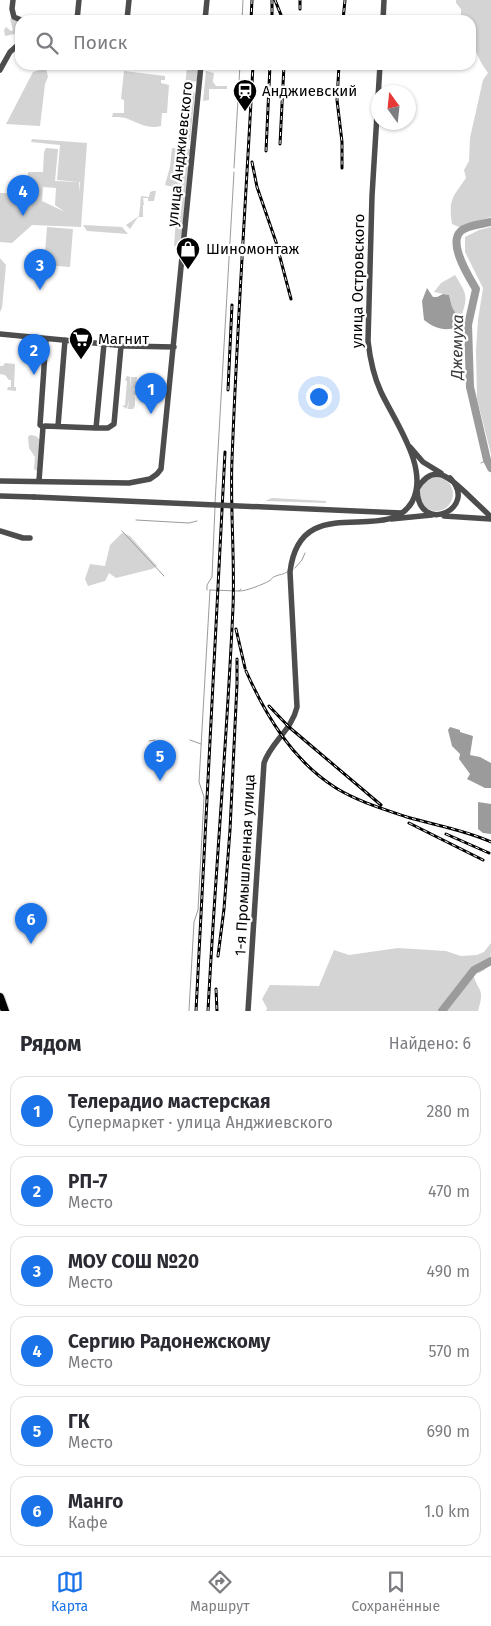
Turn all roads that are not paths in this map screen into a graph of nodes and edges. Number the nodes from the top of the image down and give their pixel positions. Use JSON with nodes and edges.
{"nodes":[{"id":1,"x":13,"y":0,"type":"edge"},
{"id":2,"x":79,"y":0,"type":"edge"},
{"id":3,"x":129,"y":0,"type":"edge"},
{"id":4,"x":207,"y":0,"type":"edge"},
{"id":5,"x":384,"y":0,"type":"edge"},
{"id":6,"x":78,"y":15,"type":"edge"},
{"id":7,"x":128,"y":15,"type":"edge"},
{"id":8,"x":206,"y":15,"type":"edge"},
{"id":9,"x":383,"y":15,"type":"edge"},
{"id":10,"x":15,"y":18,"type":"edge"},
{"id":11,"x":15,"y":48,"type":"edge"},
{"id":12,"x":0,"y":70,"type":"edge"},
{"id":13,"x":201,"y":70,"type":"edge"},
{"id":14,"x":380,"y":70,"type":"edge"},
{"id":15,"x":0,"y":334,"type":"edge"},
{"id":16,"x":46,"y":339,"type":"junction"},
{"id":17,"x":65,"y":340,"type":"junction"},
{"id":18,"x":104,"y":344,"type":"junction"},
{"id":19,"x":121,"y":346,"type":"junction"},
{"id":20,"x":174,"y":347,"type":"junction"},
{"id":21,"x":58,"y":426,"type":"junction"},
{"id":22,"x":43,"y":427,"type":"junction"},
{"id":23,"x":96,"y":428,"type":"junction"},
{"id":24,"x":406,"y":441,"type":"junction"},
{"id":25,"x":448,"y":477,"type":"junction"},
{"id":26,"x":0,"y":481,"type":"edge"},
{"id":27,"x":39,"y":481,"type":"junction"},
{"id":28,"x":417,"y":489,"type":"junction"},
{"id":29,"x":0,"y":496,"type":"edge"},
{"id":30,"x":401,"y":513,"type":"junction"},
{"id":31,"x":435,"y":515,"type":"junction"},
{"id":32,"x":491,"y":518,"type":"edge"},
{"id":33,"x":386,"y":519,"type":"junction"},
{"id":34,"x":0,"y":531,"type":"edge"},
{"id":35,"x":30,"y":538,"type":"dead end"},
{"id":36,"x":0,"y":997,"type":"edge"},
{"id":37,"x":5,"y":1011,"type":"edge"},
{"id":38,"x":248,"y":1011,"type":"edge"}],
"edges":[{"from":1,"to":10,"type":"street"},
{"from":2,"to":6,"type":"street"},
{"from":3,"to":7,"type":"street"},
{"from":4,"to":8,"type":"street"},
{"from":5,"to":9,"type":"street"},
{"from":11,"to":12,"type":"street"},
{"from":13,"to":20,"type":"street","name":"улица Анджиевского"},
{"from":14,"to":24,"type":"street","name":"улица Островского"},
{"from":15,"to":16,"type":"street"},
{"from":16,"to":17,"type":"street"},
{"from":16,"to":22,"type":"street"},
{"from":17,"to":18,"type":"street"},
{"from":17,"to":21,"type":"street"},
{"from":18,"to":19,"type":"street"},
{"from":18,"to":23,"type":"street"},
{"from":19,"to":20,"type":"street"},
{"from":19,"to":23,"type":"street"},
{"from":20,"to":27,"type":"street","name":"улица Анджиевского"},
{"from":21,"to":22,"type":"street"},
{"from":21,"to":23,"type":"street"},
{"from":22,"to":27,"type":"street"},
{"from":24,"to":25,"type":"street"},
{"from":24,"to":28,"type":"street","name":"улица Островского"},
{"from":25,"to":28,"type":"street"},
{"from":25,"to":31,"type":"street"},
{"from":25,"to":32,"type":"street"},
{"from":26,"to":27,"type":"street","name":"улица Анджиевского"},
{"from":28,"to":30,"type":"street"},
{"from":28,"to":31,"type":"street"},
{"from":29,"to":30,"type":"street","bridge":true},
{"from":30,"to":31,"type":"street"},
{"from":30,"to":33,"type":"street","name":"1-я Промышленная улица"},
{"from":31,"to":32,"type":"street"},
{"from":31,"to":33,"type":"street"},
{"from":33,"to":38,"type":"street","name":"1-я Промышленная улица"},
{"from":34,"to":35,"type":"street"},
{"from":36,"to":37,"type":"highway"}]}
